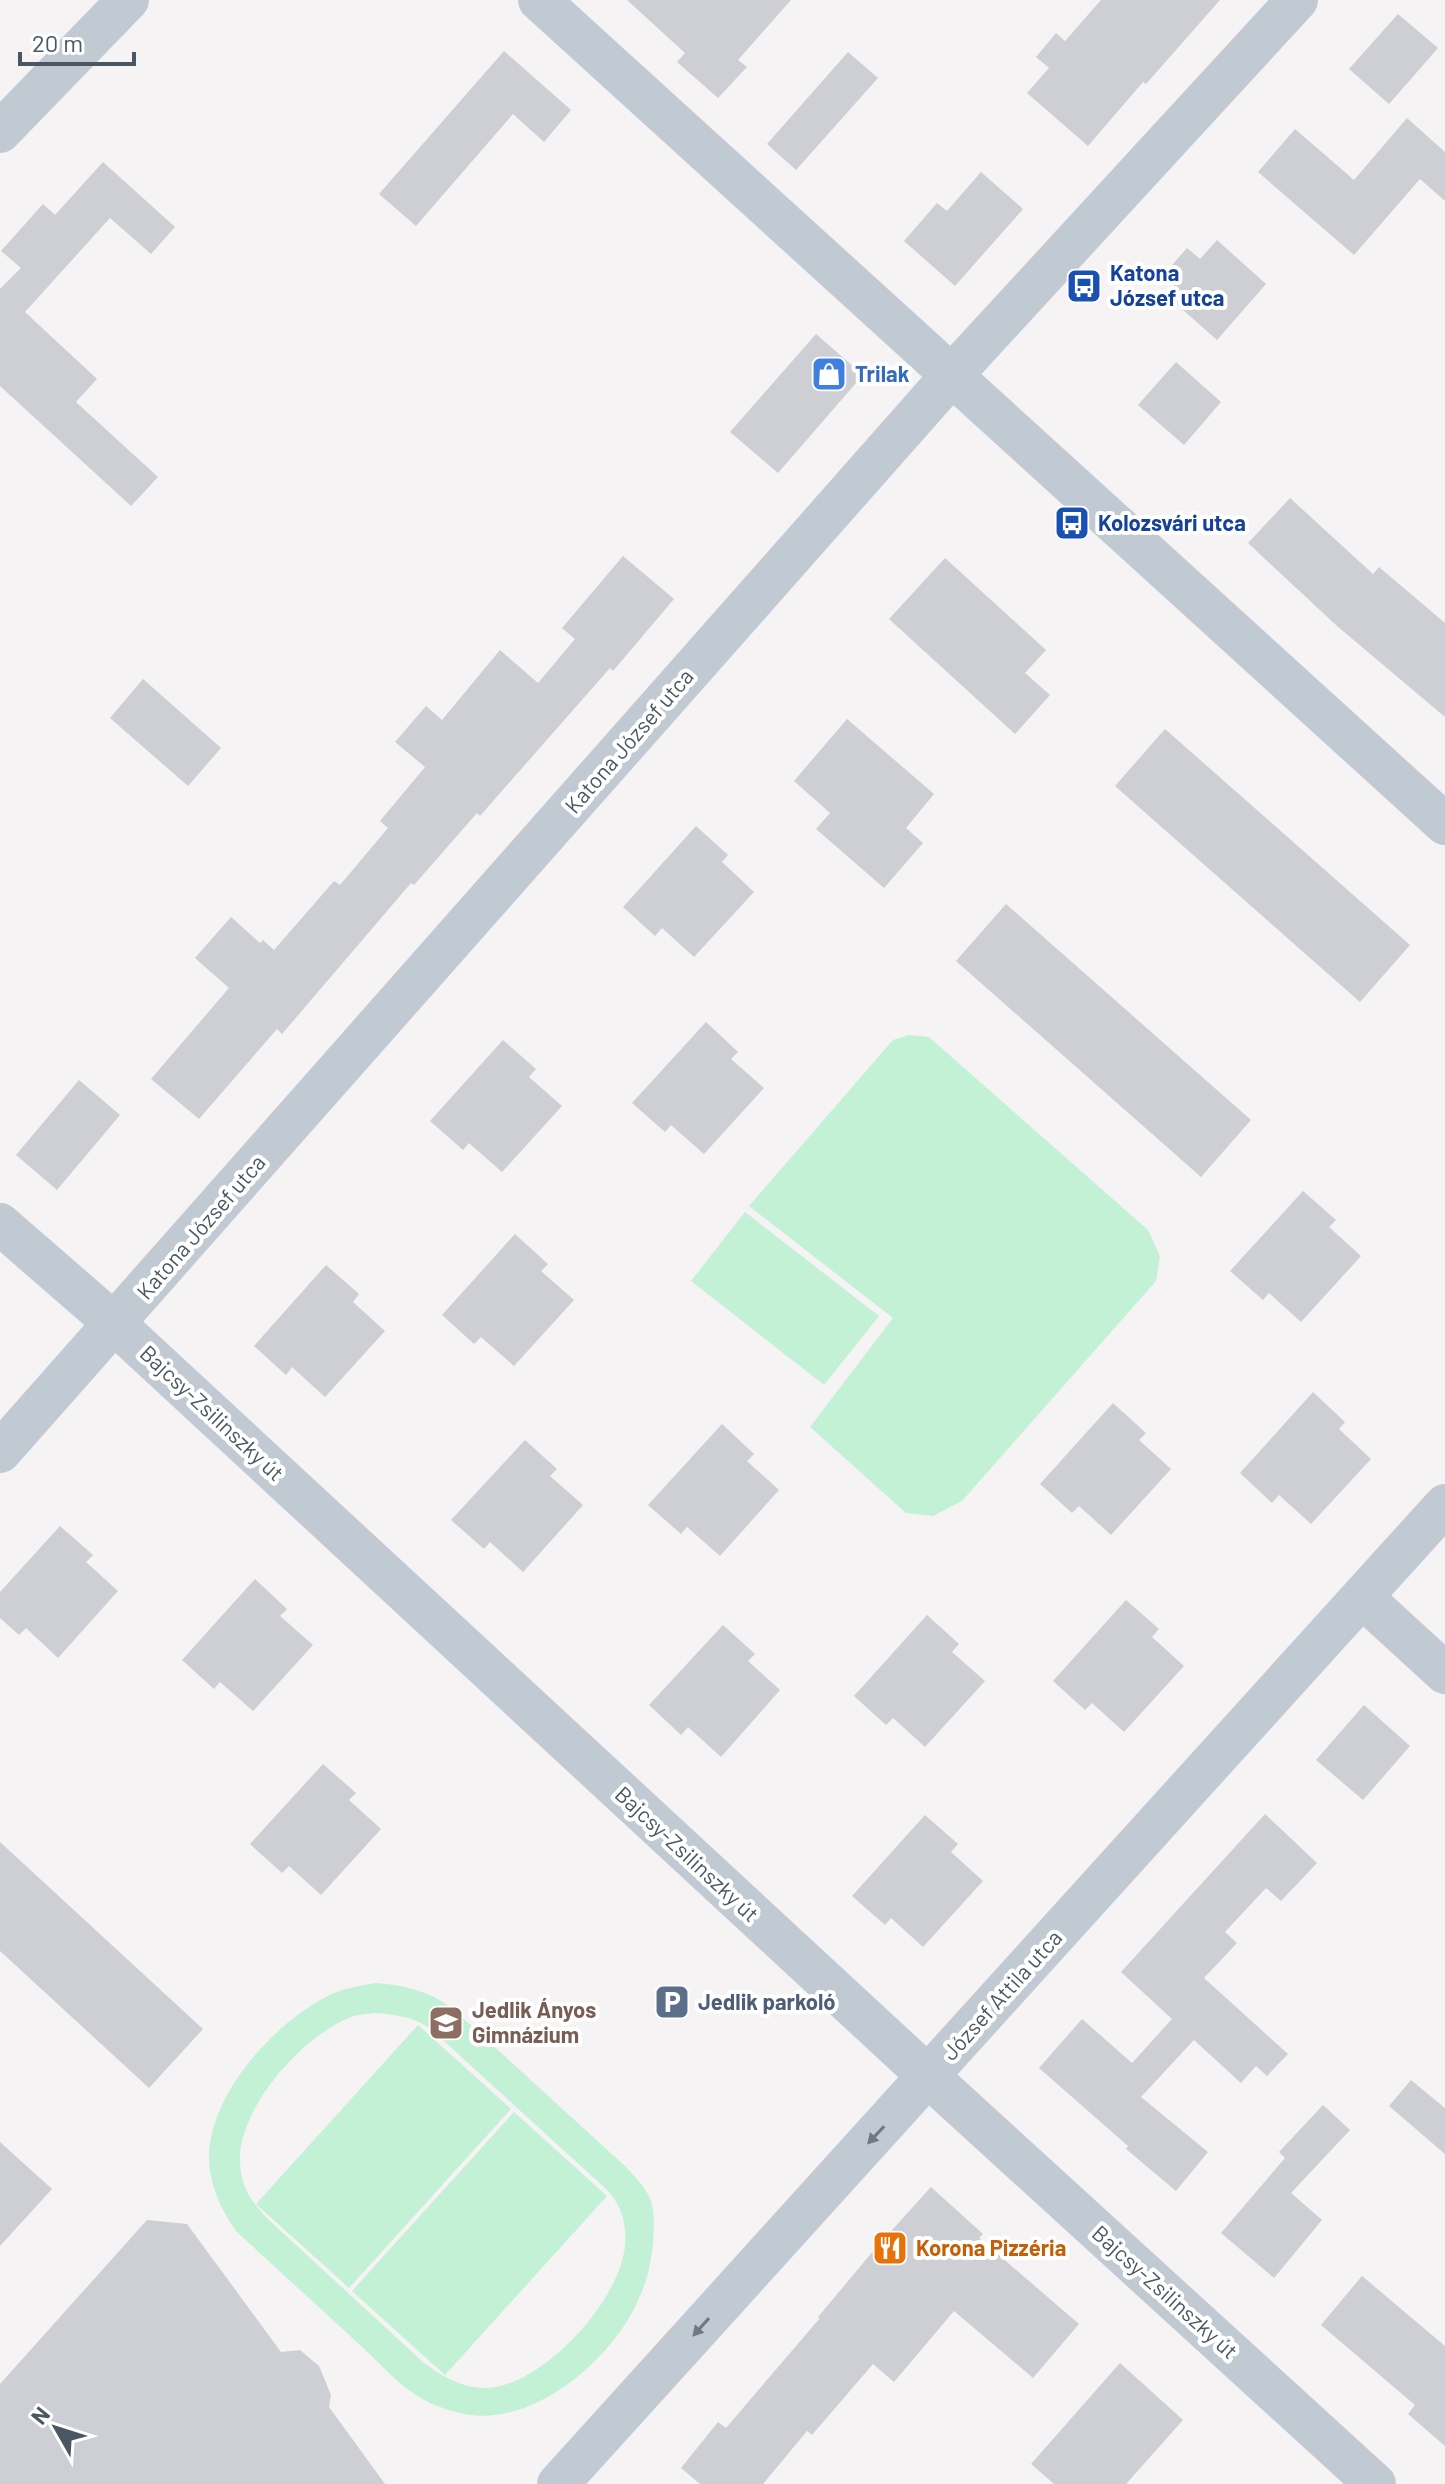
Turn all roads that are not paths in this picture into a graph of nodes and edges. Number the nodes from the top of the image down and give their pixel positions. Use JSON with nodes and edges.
{"nodes":[{"id":1,"x":128,"y":0,"type":"edge"},
{"id":2,"x":539,"y":0,"type":"edge"},
{"id":3,"x":1297,"y":0,"type":"edge"},
{"id":4,"x":0,"y":132,"type":"edge"},
{"id":5,"x":952,"y":375,"type":"junction"},
{"id":6,"x":1445,"y":824,"type":"edge"},
{"id":7,"x":0,"y":1224,"type":"edge"},
{"id":8,"x":115,"y":1324,"type":"junction"},
{"id":9,"x":0,"y":1452,"type":"edge"},
{"id":10,"x":1445,"y":1505,"type":"edge"},
{"id":11,"x":1362,"y":1597,"type":"junction"},
{"id":12,"x":1445,"y":1673,"type":"edge"},
{"id":13,"x":929,"y":2077,"type":"junction"},
{"id":14,"x":558,"y":2484,"type":"edge"},
{"id":15,"x":1375,"y":2484,"type":"edge"}],
"edges":[{"from":1,"to":4,"type":"street"},
{"from":2,"to":5,"type":"street"},
{"from":3,"to":5,"type":"street","name":"Katona József utca"},
{"from":5,"to":6,"type":"street"},
{"from":5,"to":8,"type":"street","name":"Katona József utca"},
{"from":7,"to":8,"type":"street","name":"Bajcsy-Zsilinszky út"},
{"from":8,"to":9,"type":"street","name":"Katona József utca"},
{"from":8,"to":13,"type":"street","name":"Bajcsy-Zsilinszky út"},
{"from":10,"to":11,"type":"street","name":"József Attila utca"},
{"from":11,"to":12,"type":"street"},
{"from":11,"to":13,"type":"street","name":"József Attila utca"},
{"from":13,"to":14,"type":"street","name":"József Attila utca","one_way":true},
{"from":13,"to":15,"type":"street","name":"Bajcsy-Zsilinszky út"}]}
